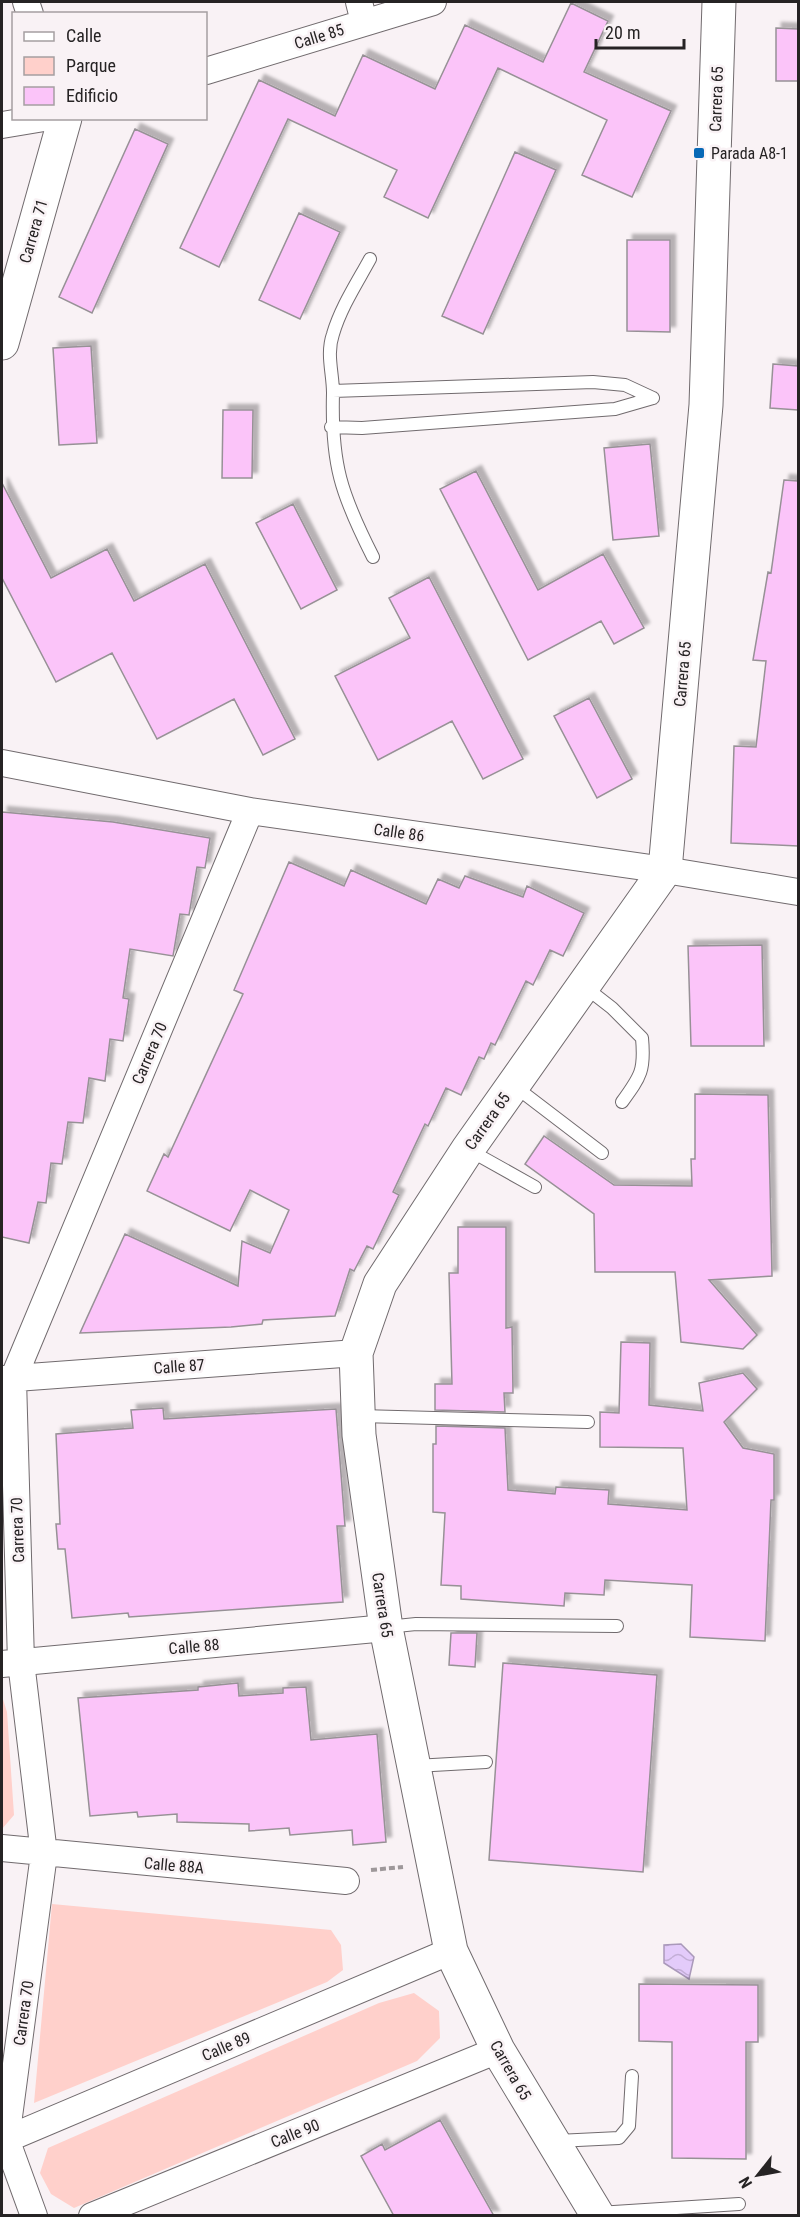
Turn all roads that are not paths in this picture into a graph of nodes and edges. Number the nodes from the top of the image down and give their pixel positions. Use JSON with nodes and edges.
{"nodes":[{"id":1,"x":433,"y":2,"type":"edge"},
{"id":2,"x":719,"y":2,"type":"edge"},
{"id":3,"x":362,"y":12,"type":"edge"},
{"id":4,"x":207,"y":71,"type":"edge"},
{"id":5,"x":32,"y":120,"type":"edge"},
{"id":6,"x":64,"y":120,"type":"edge"},
{"id":7,"x":2,"y":125,"type":"edge"},
{"id":8,"x":370,"y":259,"type":"dead end"},
{"id":9,"x":2,"y":343,"type":"edge"},
{"id":10,"x":333,"y":391,"type":"junction"},
{"id":11,"x":332,"y":427,"type":"junction"},
{"id":12,"x":373,"y":556,"type":"dead end"},
{"id":13,"x":2,"y":763,"type":"edge"},
{"id":14,"x":250,"y":811,"type":"junction"},
{"id":15,"x":665,"y":870,"type":"junction"},
{"id":16,"x":798,"y":892,"type":"edge"},
{"id":17,"x":582,"y":985,"type":"junction"},
{"id":18,"x":513,"y":1084,"type":"junction"},
{"id":19,"x":622,"y":1102,"type":"dead end"},
{"id":20,"x":468,"y":1149,"type":"junction"},
{"id":21,"x":602,"y":1153,"type":"dead end"},
{"id":22,"x":535,"y":1186,"type":"dead end"},
{"id":23,"x":357,"y":1353,"type":"junction"},
{"id":24,"x":7,"y":1379,"type":"edge"},
{"id":25,"x":359,"y":1415,"type":"junction"},
{"id":26,"x":588,"y":1422,"type":"dead end"},
{"id":27,"x":617,"y":1626,"type":"dead end"},
{"id":28,"x":386,"y":1628,"type":"junction"},
{"id":29,"x":11,"y":1663,"type":"edge"},
{"id":30,"x":486,"y":1762,"type":"dead end"},
{"id":31,"x":414,"y":1766,"type":"junction"},
{"id":32,"x":2,"y":1848,"type":"edge"},
{"id":33,"x":44,"y":1854,"type":"junction"},
{"id":34,"x":346,"y":1881,"type":"road end"},
{"id":35,"x":451,"y":1951,"type":"junction"},
{"id":36,"x":498,"y":2050,"type":"junction"},
{"id":37,"x":632,"y":2076,"type":"dead end"},
{"id":38,"x":4,"y":2140,"type":"edge"},
{"id":39,"x":553,"y":2141,"type":"junction"},
{"id":40,"x":739,"y":2204,"type":"dead end"},
{"id":41,"x":598,"y":2214,"type":"edge"},
{"id":42,"x":34,"y":2216,"type":"edge"},
{"id":43,"x":92,"y":2216,"type":"edge"}],
"edges":[{"from":1,"to":3,"type":"street","name":"Calle 85"},
{"from":2,"to":15,"type":"street","name":"Carrera 65"},
{"from":3,"to":4,"type":"street","name":"Calle 85"},
{"from":5,"to":7,"type":"street"},
{"from":6,"to":9,"type":"street","name":"Carrera 71"},
{"from":8,"to":10,"type":"lane"},
{"from":10,"to":11,"type":"lane"},
{"from":10,"to":11,"type":"lane"},
{"from":11,"to":12,"type":"lane"},
{"from":13,"to":14,"type":"street","name":"Calle 86"},
{"from":14,"to":15,"type":"street","name":"Calle 86"},
{"from":14,"to":24,"type":"street","name":"Carrera 70"},
{"from":15,"to":16,"type":"street","name":"Calle 86"},
{"from":15,"to":17,"type":"street","name":"Carrera 65"},
{"from":17,"to":18,"type":"street","name":"Carrera 65"},
{"from":17,"to":19,"type":"lane"},
{"from":18,"to":20,"type":"street","name":"Carrera 65"},
{"from":18,"to":21,"type":"lane"},
{"from":20,"to":22,"type":"lane"},
{"from":20,"to":23,"type":"street","name":"Carrera 65"},
{"from":23,"to":24,"type":"street","name":"Calle 87"},
{"from":23,"to":25,"type":"street","name":"Carrera 65"},
{"from":24,"to":29,"type":"street","name":"Carrera 70"},
{"from":25,"to":26,"type":"lane"},
{"from":25,"to":28,"type":"street","name":"Carrera 65"},
{"from":27,"to":28,"type":"lane"},
{"from":28,"to":29,"type":"street","name":"Calle 88"},
{"from":28,"to":31,"type":"street","name":"Carrera 65"},
{"from":29,"to":33,"type":"street","name":"Carrera 70"},
{"from":30,"to":31,"type":"lane"},
{"from":31,"to":35,"type":"street","name":"Carrera 65"},
{"from":32,"to":33,"type":"street","name":"Calle 88A"},
{"from":33,"to":34,"type":"street","name":"Calle 88A"},
{"from":33,"to":38,"type":"street","name":"Carrera 70"},
{"from":35,"to":36,"type":"street","name":"Carrera 65"},
{"from":35,"to":38,"type":"street","name":"Calle 89"},
{"from":36,"to":39,"type":"street","name":"Carrera 65"},
{"from":36,"to":43,"type":"street","name":"Calle 90"},
{"from":37,"to":39,"type":"lane"},
{"from":38,"to":42,"type":"street","name":"Carrera 70"},
{"from":39,"to":41,"type":"street","name":"Carrera 65"},
{"from":40,"to":41,"type":"lane"}]}
